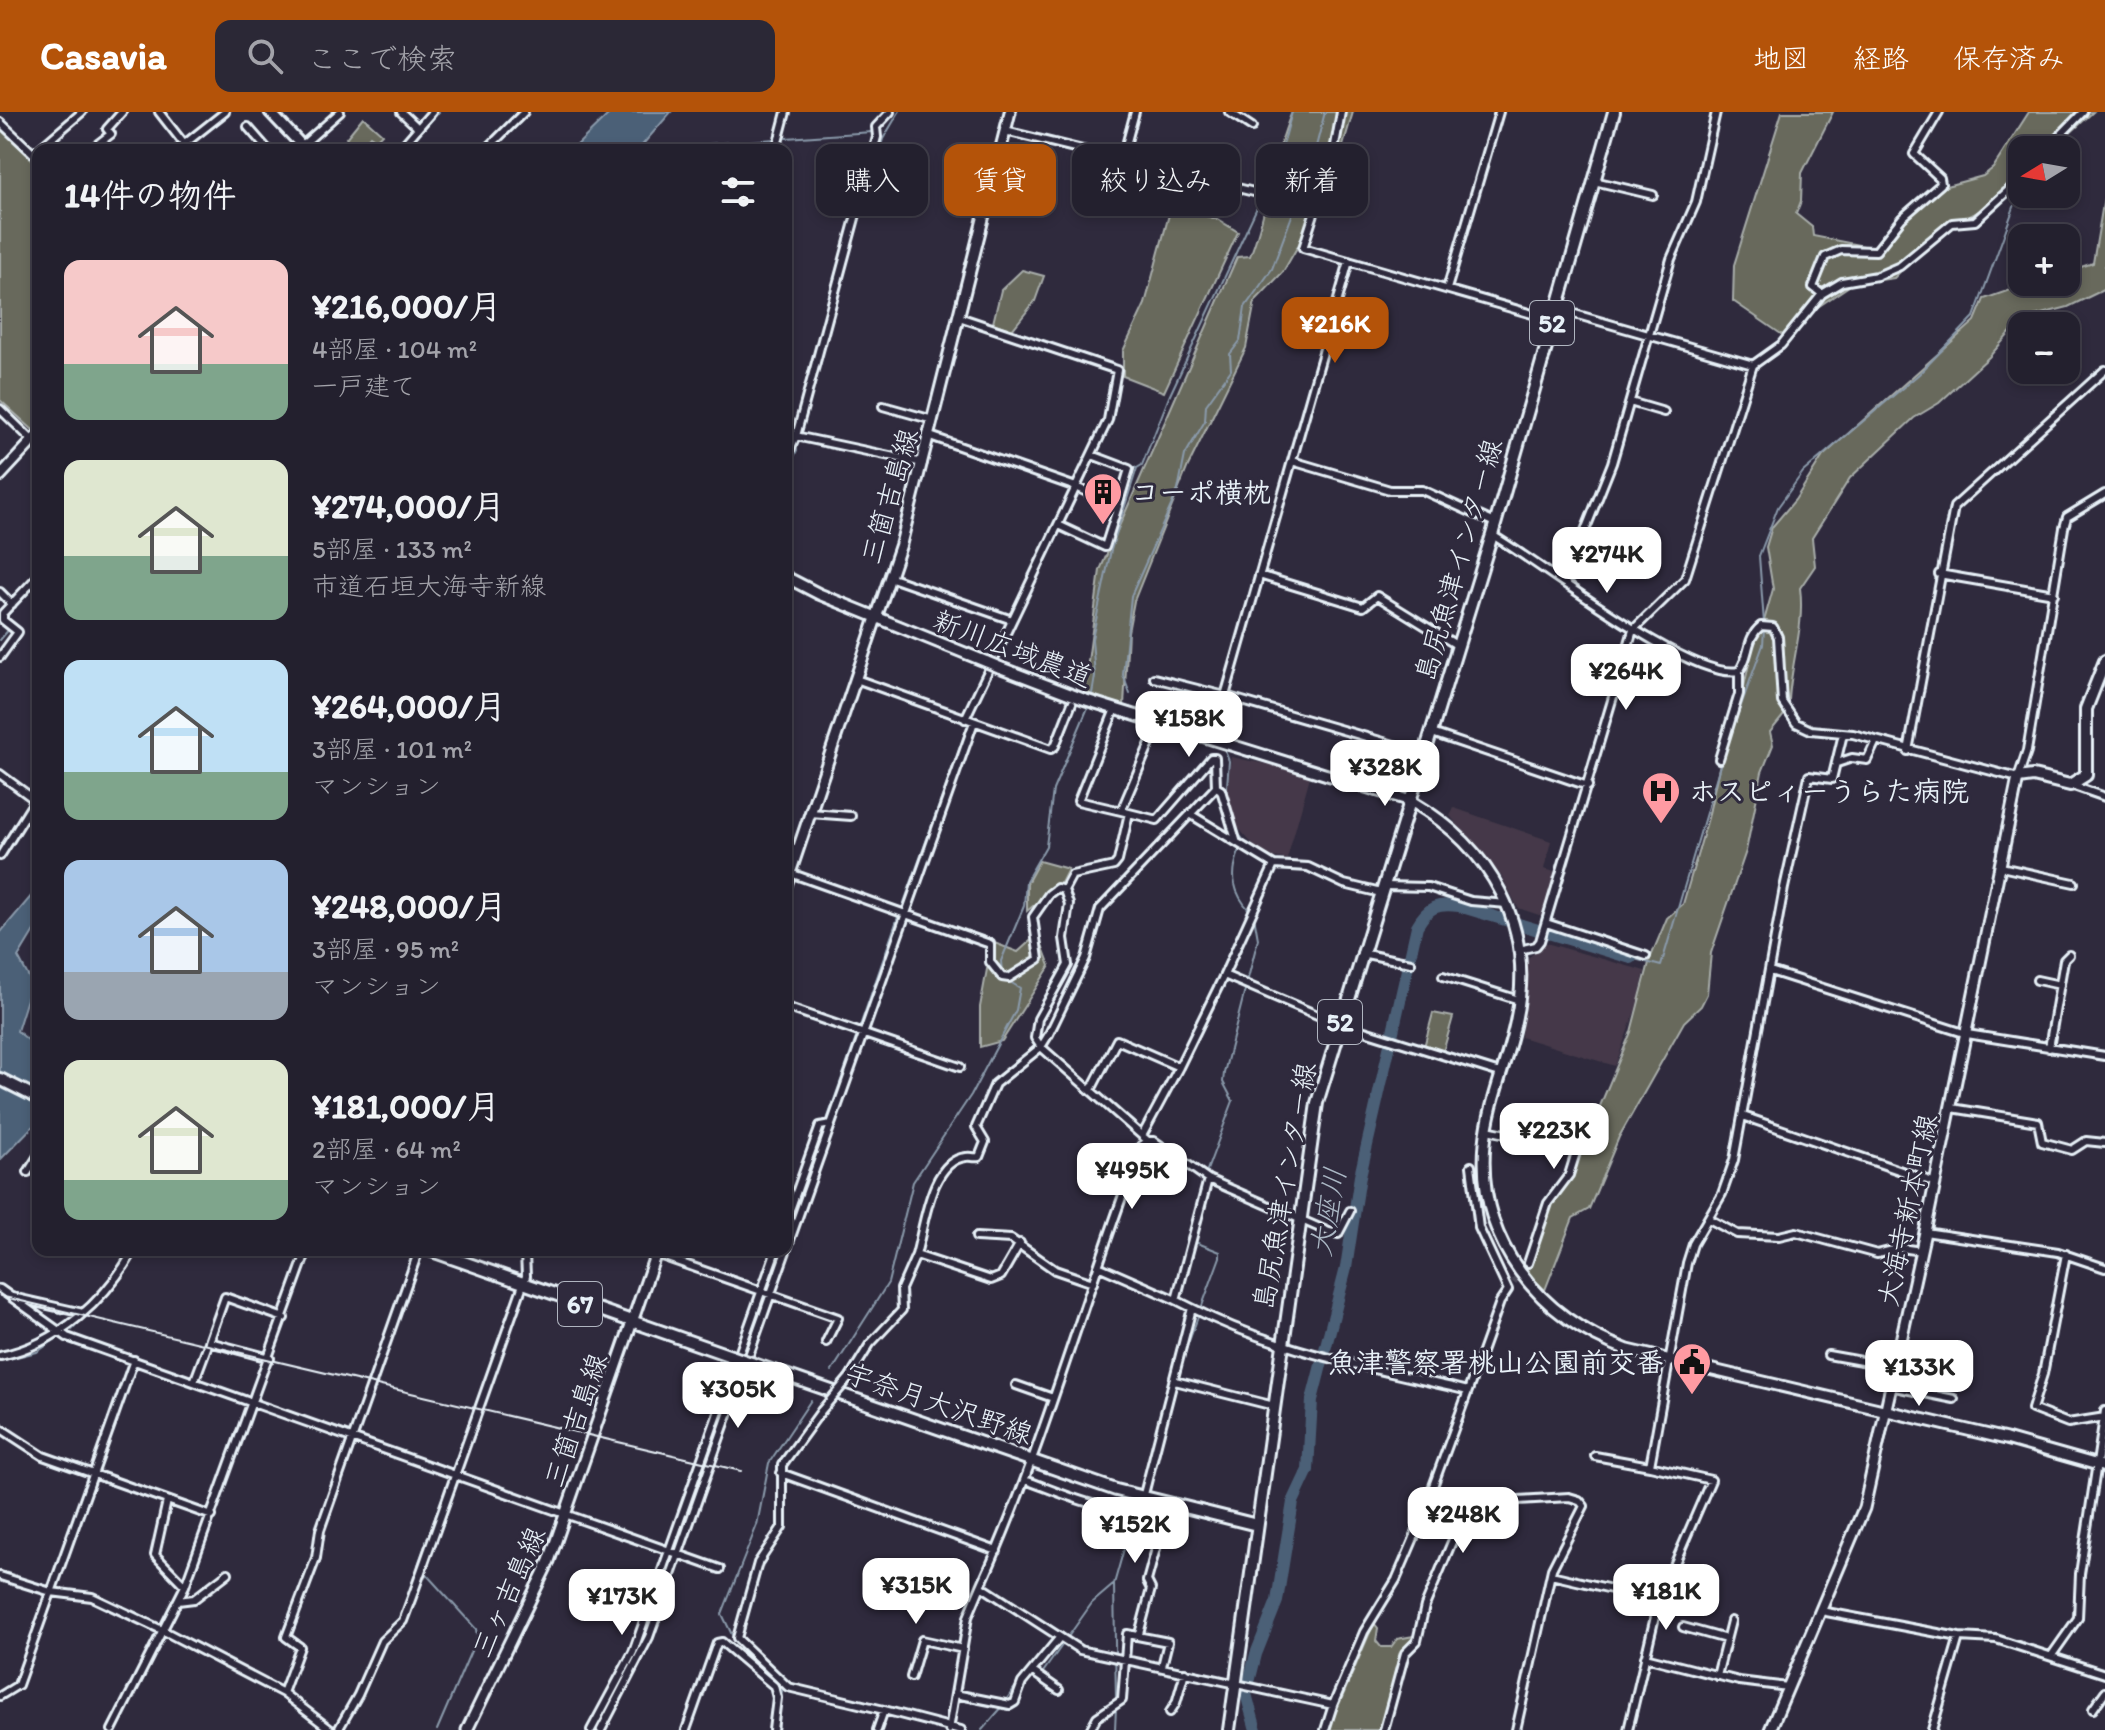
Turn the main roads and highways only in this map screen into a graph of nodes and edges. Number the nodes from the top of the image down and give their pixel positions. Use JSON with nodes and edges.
{"nodes":[{"id":1,"x":270,"y":112,"type":"edge"},
{"id":2,"x":1010,"y":112,"type":"edge"},
{"id":3,"x":1614,"y":112,"type":"edge"},
{"id":4,"x":298,"y":144,"type":"edge"},
{"id":5,"x":32,"y":441,"type":"edge"},
{"id":6,"x":0,"y":476,"type":"edge"},
{"id":7,"x":792,"y":580,"type":"edge"},
{"id":8,"x":875,"y":618,"type":"junction"},
{"id":9,"x":2105,"y":661,"type":"edge"},
{"id":10,"x":2018,"y":778,"type":"joint"},
{"id":11,"x":1411,"y":801,"type":"junction"},
{"id":12,"x":792,"y":867,"type":"edge"},
{"id":13,"x":0,"y":1079,"type":"edge"},
{"id":14,"x":32,"y":1095,"type":"edge"},
{"id":15,"x":446,"y":1256,"type":"edge"},
{"id":16,"x":656,"y":1256,"type":"edge"},
{"id":17,"x":632,"y":1323,"type":"junction"},
{"id":18,"x":1885,"y":1412,"type":"junction"},
{"id":19,"x":2101,"y":1466,"type":"edge"},
{"id":20,"x":566,"y":1514,"type":"joint"},
{"id":21,"x":1257,"y":1525,"type":"junction"},
{"id":22,"x":467,"y":1730,"type":"edge"},
{"id":23,"x":1229,"y":1730,"type":"edge"},
{"id":24,"x":1770,"y":1730,"type":"edge"}],
"edges":[{"from":1,"to":4,"type":"main road"},
{"from":2,"to":8,"type":"main road","name":"三箇吉島線"},
{"from":3,"to":11,"type":"main road","name":"島尻魚津インター線","number":"52"},
{"from":5,"to":6,"type":"main road"},
{"from":7,"to":8,"type":"main road","name":"新川広域農道"},
{"from":8,"to":11,"type":"main road","name":"新川広域農道","bridge":true},
{"from":8,"to":12,"type":"main road","name":"三箇吉島線"},
{"from":9,"to":10,"type":"main road"},
{"from":10,"to":18,"type":"main road","name":"大海寺新本町線"},
{"from":11,"to":18,"type":"main road","name":"新川広域農道"},
{"from":11,"to":21,"type":"main road","name":"島尻魚津インター線","number":"52"},
{"from":13,"to":14,"type":"main road"},
{"from":15,"to":17,"type":"main road","name":"宇奈月大沢野線","number":"67"},
{"from":16,"to":17,"type":"main road","name":"三箇吉島線"},
{"from":17,"to":20,"type":"main road","name":"三箇吉島線"},
{"from":17,"to":21,"type":"main road","name":"宇奈月大沢野線","number":"67","bridge":true},
{"from":18,"to":19,"type":"main road","name":"新川広域農道"},
{"from":18,"to":24,"type":"main road","name":"大海寺新本町線"},
{"from":20,"to":22,"type":"main road","name":"三ヶ吉島線"},
{"from":21,"to":23,"type":"main road","name":"島尻魚津インター線","number":"52"}]}
